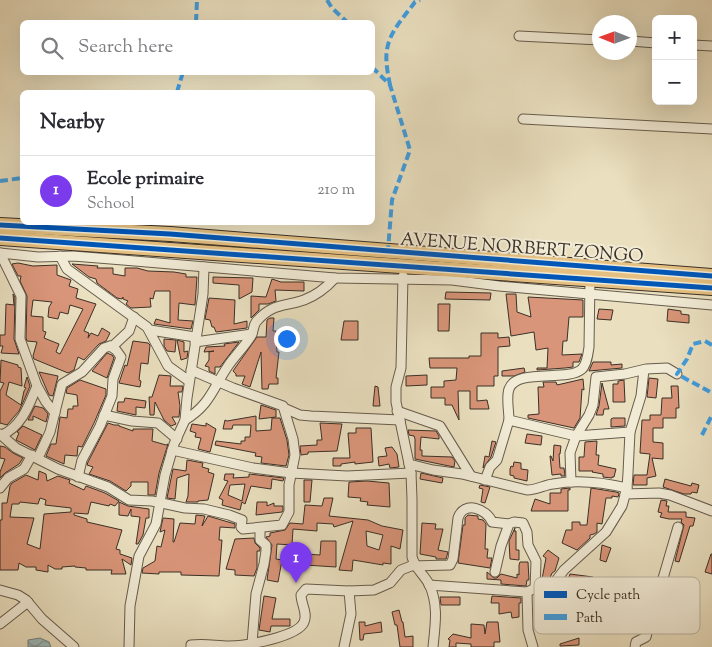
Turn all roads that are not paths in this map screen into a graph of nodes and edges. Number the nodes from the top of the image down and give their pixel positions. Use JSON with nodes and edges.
{"nodes":[{"id":1,"x":518,"y":36,"type":"dead end"},
{"id":2,"x":592,"y":40,"type":"edge"},
{"id":3,"x":637,"y":42,"type":"edge"},
{"id":4,"x":652,"y":43,"type":"edge"},
{"id":5,"x":697,"y":45,"type":"edge"},
{"id":6,"x":712,"y":46,"type":"edge"},
{"id":7,"x":523,"y":120,"type":"dead end"},
{"id":8,"x":712,"y":130,"type":"edge"},
{"id":9,"x":0,"y":225,"type":"edge"},
{"id":10,"x":0,"y":238,"type":"edge"},
{"id":11,"x":0,"y":253,"type":"edge"},
{"id":12,"x":60,"y":256,"type":"junction"},
{"id":13,"x":402,"y":266,"type":"junction"},
{"id":14,"x":204,"y":267,"type":"junction"},
{"id":15,"x":712,"y":276,"type":"edge"},
{"id":16,"x":335,"y":278,"type":"junction"},
{"id":17,"x":403,"y":280,"type":"junction"},
{"id":18,"x":590,"y":280,"type":"junction"},
{"id":19,"x":712,"y":288,"type":"edge"},
{"id":20,"x":590,"y":294,"type":"junction"},
{"id":21,"x":712,"y":304,"type":"edge"},
{"id":22,"x":134,"y":317,"type":"junction"},
{"id":23,"x":150,"y":330,"type":"junction"},
{"id":24,"x":252,"y":334,"type":"junction"},
{"id":25,"x":195,"y":340,"type":"junction"},
{"id":26,"x":110,"y":346,"type":"junction"},
{"id":27,"x":191,"y":370,"type":"junction"},
{"id":28,"x":644,"y":370,"type":"junction"},
{"id":29,"x":677,"y":374,"type":"dead end"},
{"id":30,"x":189,"y":380,"type":"junction"},
{"id":31,"x":220,"y":382,"type":"junction"},
{"id":32,"x":37,"y":386,"type":"junction"},
{"id":33,"x":284,"y":408,"type":"junction"},
{"id":34,"x":397,"y":411,"type":"junction"},
{"id":35,"x":55,"y":413,"type":"junction"},
{"id":36,"x":104,"y":415,"type":"junction"},
{"id":37,"x":185,"y":420,"type":"junction"},
{"id":38,"x":400,"y":420,"type":"junction"},
{"id":39,"x":508,"y":420,"type":"junction"},
{"id":40,"x":630,"y":432,"type":"junction"},
{"id":41,"x":1,"y":435,"type":"edge"},
{"id":42,"x":576,"y":436,"type":"junction"},
{"id":43,"x":177,"y":439,"type":"junction"},
{"id":44,"x":172,"y":450,"type":"junction"},
{"id":45,"x":35,"y":457,"type":"junction"},
{"id":46,"x":410,"y":469,"type":"junction"},
{"id":47,"x":291,"y":473,"type":"junction"},
{"id":48,"x":78,"y":476,"type":"junction"},
{"id":49,"x":470,"y":476,"type":"junction"},
{"id":50,"x":485,"y":480,"type":"junction"},
{"id":51,"x":571,"y":482,"type":"junction"},
{"id":52,"x":0,"y":488,"type":"edge"},
{"id":53,"x":626,"y":491,"type":"junction"},
{"id":54,"x":160,"y":502,"type":"junction"},
{"id":55,"x":712,"y":511,"type":"edge"},
{"id":56,"x":508,"y":524,"type":"junction"},
{"id":57,"x":678,"y":527,"type":"dead end"},
{"id":58,"x":260,"y":528,"type":"junction"},
{"id":59,"x":415,"y":566,"type":"junction"},
{"id":60,"x":495,"y":572,"type":"dead end"},
{"id":61,"x":559,"y":577,"type":"edge"},
{"id":62,"x":664,"y":577,"type":"edge"},
{"id":63,"x":429,"y":586,"type":"junction"},
{"id":64,"x":534,"y":589,"type":"edge"},
{"id":65,"x":0,"y":590,"type":"edge"},
{"id":66,"x":531,"y":590,"type":"junction"},
{"id":67,"x":349,"y":591,"type":"junction"},
{"id":68,"x":28,"y":602,"type":"junction"},
{"id":69,"x":0,"y":624,"type":"edge"},
{"id":70,"x":647,"y":634,"type":"edge"},
{"id":71,"x":278,"y":637,"type":"junction"},
{"id":72,"x":252,"y":643,"type":"junction"},
{"id":73,"x":189,"y":646,"type":"edge"},
{"id":74,"x":237,"y":646,"type":"edge"},
{"id":75,"x":74,"y":647,"type":"edge"},
{"id":76,"x":128,"y":647,"type":"edge"},
{"id":77,"x":280,"y":647,"type":"edge"},
{"id":78,"x":344,"y":647,"type":"edge"},
{"id":79,"x":433,"y":647,"type":"edge"},
{"id":80,"x":533,"y":647,"type":"edge"},
{"id":81,"x":635,"y":647,"type":"edge"}],
"edges":[{"from":1,"to":2,"type":"street"},
{"from":3,"to":4,"type":"street"},
{"from":5,"to":6,"type":"street"},
{"from":7,"to":8,"type":"street"},
{"from":9,"to":15,"type":"main road","name":"AVENUE NORBERT ZONGO"},
{"from":10,"to":13,"type":"main road","name":"AVENUE NORBERT ZONGO"},
{"from":11,"to":12,"type":"street"},
{"from":11,"to":32,"type":"street"},
{"from":12,"to":14,"type":"street"},
{"from":12,"to":22,"type":"street"},
{"from":13,"to":17,"type":"street"},
{"from":13,"to":18,"type":"main road","name":"AVENUE NORBERT ZONGO"},
{"from":14,"to":16,"type":"street"},
{"from":14,"to":25,"type":"street"},
{"from":16,"to":17,"type":"street"},
{"from":16,"to":24,"type":"street"},
{"from":17,"to":20,"type":"street"},
{"from":17,"to":34,"type":"street"},
{"from":18,"to":19,"type":"main road","name":"AVENUE NORBERT ZONGO"},
{"from":18,"to":20,"type":"street"},
{"from":20,"to":21,"type":"street"},
{"from":20,"to":39,"type":"street"},
{"from":22,"to":23,"type":"street"},
{"from":22,"to":26,"type":"street"},
{"from":23,"to":25,"type":"street"},
{"from":23,"to":30,"type":"street"},
{"from":24,"to":25,"type":"street"},
{"from":24,"to":31,"type":"street"},
{"from":25,"to":27,"type":"street"},
{"from":26,"to":35,"type":"street"},
{"from":26,"to":36,"type":"street"},
{"from":27,"to":30,"type":"street"},
{"from":27,"to":31,"type":"street"},
{"from":28,"to":29,"type":"street"},
{"from":28,"to":40,"type":"street"},
{"from":28,"to":42,"type":"street"},
{"from":30,"to":37,"type":"street"},
{"from":31,"to":33,"type":"street"},
{"from":31,"to":37,"type":"street"},
{"from":32,"to":35,"type":"street"},
{"from":32,"to":41,"type":"street"},
{"from":33,"to":38,"type":"street"},
{"from":33,"to":47,"type":"street"},
{"from":34,"to":38,"type":"street"},
{"from":34,"to":49,"type":"street"},
{"from":35,"to":45,"type":"street"},
{"from":36,"to":43,"type":"street"},
{"from":36,"to":48,"type":"street"},
{"from":37,"to":43,"type":"street"},
{"from":38,"to":46,"type":"street"},
{"from":39,"to":42,"type":"street"},
{"from":39,"to":50,"type":"street"},
{"from":40,"to":42,"type":"street"},
{"from":40,"to":53,"type":"street"},
{"from":41,"to":45,"type":"street"},
{"from":42,"to":51,"type":"street"},
{"from":43,"to":44,"type":"street"},
{"from":44,"to":47,"type":"street"},
{"from":44,"to":54,"type":"street"},
{"from":45,"to":48,"type":"street"},
{"from":45,"to":52,"type":"street"},
{"from":46,"to":47,"type":"street"},
{"from":46,"to":49,"type":"street"},
{"from":46,"to":59,"type":"street"},
{"from":47,"to":58,"type":"street"},
{"from":48,"to":54,"type":"street"},
{"from":49,"to":50,"type":"street"},
{"from":50,"to":51,"type":"street"},
{"from":51,"to":53,"type":"street"},
{"from":53,"to":55,"type":"street"},
{"from":53,"to":61,"type":"street"},
{"from":54,"to":58,"type":"street"},
{"from":54,"to":76,"type":"street"},
{"from":56,"to":59,"type":"street"},
{"from":56,"to":60,"type":"street"},
{"from":56,"to":66,"type":"street"},
{"from":57,"to":62,"type":"street"},
{"from":58,"to":72,"type":"street"},
{"from":59,"to":63,"type":"street"},
{"from":59,"to":67,"type":"street"},
{"from":63,"to":66,"type":"street"},
{"from":63,"to":79,"type":"street"},
{"from":64,"to":66,"type":"street"},
{"from":65,"to":68,"type":"street"},
{"from":66,"to":80,"type":"street"},
{"from":67,"to":71,"type":"street"},
{"from":67,"to":78,"type":"street"},
{"from":68,"to":69,"type":"street"},
{"from":68,"to":75,"type":"street"},
{"from":70,"to":81,"type":"street"},
{"from":71,"to":72,"type":"street"},
{"from":71,"to":77,"type":"street"},
{"from":72,"to":74,"type":"street"},
{"from":73,"to":74,"type":"street"}]}
